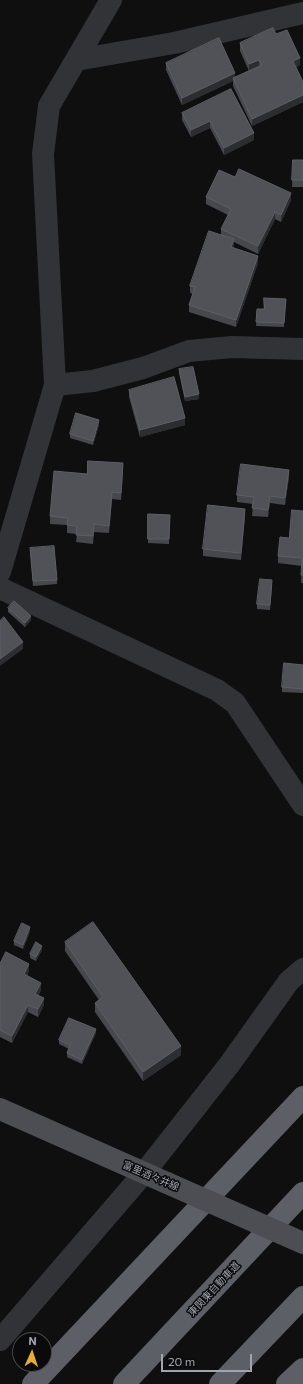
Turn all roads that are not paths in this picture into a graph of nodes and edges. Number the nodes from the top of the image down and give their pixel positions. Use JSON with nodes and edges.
{"nodes":[{"id":1,"x":111,"y":0,"type":"edge"},
{"id":2,"x":303,"y":13,"type":"edge"},
{"id":3,"x":76,"y":60,"type":"junction"},
{"id":4,"x":303,"y":349,"type":"edge"},
{"id":5,"x":55,"y":385,"type":"junction"},
{"id":6,"x":0,"y":572,"type":"edge"},
{"id":7,"x":0,"y":588,"type":"edge"},
{"id":8,"x":303,"y":805,"type":"edge"},
{"id":9,"x":303,"y":969,"type":"edge"},
{"id":10,"x":303,"y":1097,"type":"edge"},
{"id":11,"x":0,"y":1109,"type":"edge"},
{"id":12,"x":144,"y":1173,"type":"junction"},
{"id":13,"x":303,"y":1193,"type":"edge"},
{"id":14,"x":303,"y":1243,"type":"edge"},
{"id":15,"x":303,"y":1297,"type":"edge"},
{"id":16,"x":0,"y":1340,"type":"edge"},
{"id":17,"x":303,"y":1369,"type":"edge"},
{"id":18,"x":33,"y":1384,"type":"edge"},
{"id":19,"x":124,"y":1384,"type":"edge"},
{"id":20,"x":220,"y":1384,"type":"edge"},
{"id":21,"x":287,"y":1384,"type":"edge"}],
"edges":[{"from":1,"to":3,"type":"street"},
{"from":2,"to":3,"type":"street"},
{"from":3,"to":5,"type":"street"},
{"from":4,"to":5,"type":"street"},
{"from":5,"to":6,"type":"street"},
{"from":7,"to":8,"type":"street"},
{"from":9,"to":12,"type":"street"},
{"from":10,"to":18,"type":"highway"},
{"from":11,"to":12,"type":"main road","name":"富里酒々井線"},
{"from":12,"to":14,"type":"main road","name":"富里酒々井線","bridge":true},
{"from":12,"to":16,"type":"street"},
{"from":13,"to":19,"type":"highway","name":"東関東自動車道"},
{"from":15,"to":20,"type":"highway"},
{"from":17,"to":21,"type":"highway"}]}
